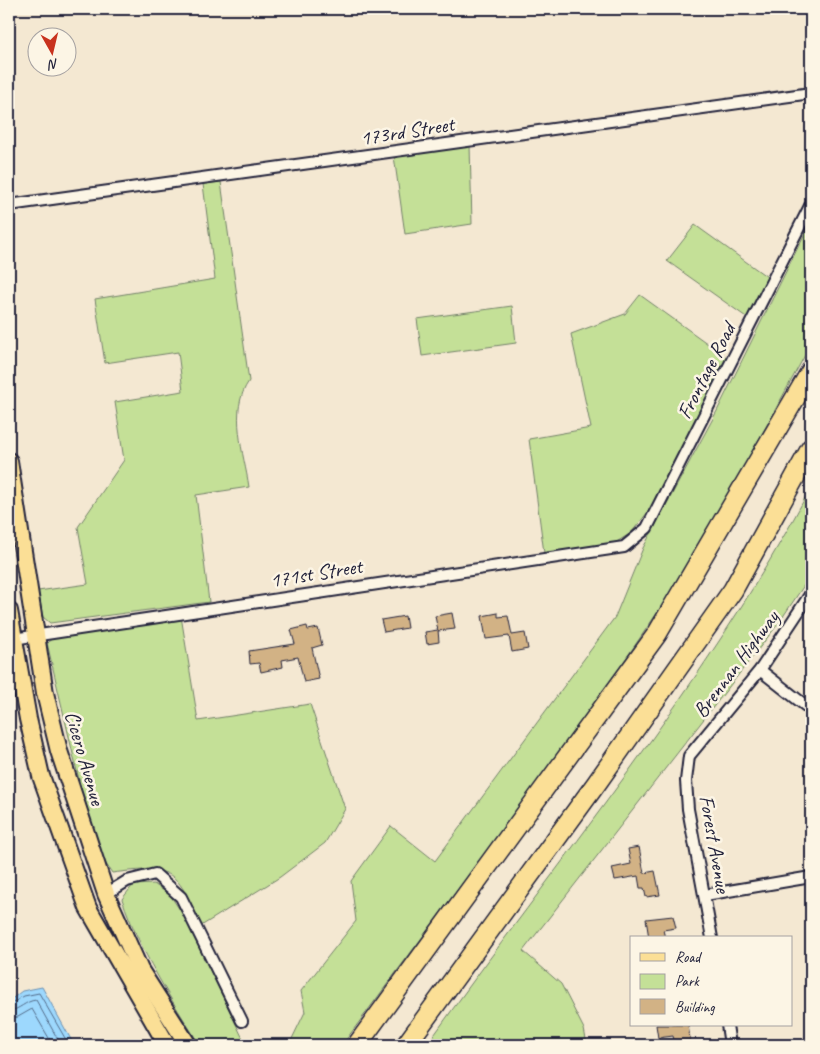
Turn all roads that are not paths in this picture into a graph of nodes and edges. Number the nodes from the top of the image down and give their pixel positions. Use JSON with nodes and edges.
{"nodes":[{"id":1,"x":811,"y":93,"type":"edge"},
{"id":2,"x":811,"y":204,"type":"edge"},
{"id":3,"x":9,"y":205,"type":"edge"},
{"id":4,"x":811,"y":371,"type":"edge"},
{"id":5,"x":811,"y":448,"type":"edge"},
{"id":6,"x":9,"y":461,"type":"edge"},
{"id":7,"x":624,"y":547,"type":"joint"},
{"id":8,"x":811,"y":593,"type":"edge"},
{"id":9,"x":9,"y":611,"type":"edge"},
{"id":10,"x":35,"y":635,"type":"junction"},
{"id":11,"x":13,"y":639,"type":"junction"},
{"id":12,"x":760,"y":670,"type":"junction"},
{"id":13,"x":811,"y":710,"type":"edge"},
{"id":14,"x":689,"y":756,"type":"joint"},
{"id":15,"x":811,"y":877,"type":"edge"},
{"id":16,"x":106,"y":894,"type":"junction"},
{"id":17,"x":705,"y":895,"type":"junction"},
{"id":18,"x":712,"y":936,"type":"edge"},
{"id":19,"x":242,"y":1022,"type":"dead end"},
{"id":20,"x":727,"y":1026,"type":"edge"},
{"id":21,"x":167,"y":1045,"type":"edge"},
{"id":22,"x":188,"y":1045,"type":"edge"},
{"id":23,"x":357,"y":1045,"type":"edge"},
{"id":24,"x":406,"y":1045,"type":"edge"},
{"id":25,"x":730,"y":1045,"type":"edge"}],
"edges":[{"from":1,"to":3,"type":"street","name":"173rd Street"},
{"from":2,"to":7,"type":"street","name":"Frontage Road"},
{"from":4,"to":23,"type":"highway"},
{"from":5,"to":24,"type":"highway"},
{"from":6,"to":10,"type":"main road","name":"Cicero Avenue"},
{"from":7,"to":10,"type":"street","name":"171st Street"},
{"from":8,"to":12,"type":"street","name":"Brennan Highway"},
{"from":9,"to":11,"type":"main road","name":"Cicero Avenue"},
{"from":10,"to":11,"type":"street","name":"171st Street"},
{"from":10,"to":16,"type":"main road","name":"Cicero Avenue"},
{"from":11,"to":21,"type":"main road","name":"Cicero Avenue"},
{"from":12,"to":13,"type":"street"},
{"from":12,"to":14,"type":"street","name":"Brennan Highway"},
{"from":14,"to":17,"type":"street","name":"Forest Avenue"},
{"from":15,"to":17,"type":"street"},
{"from":16,"to":19,"type":"street"},
{"from":16,"to":22,"type":"main road","name":"Cicero Avenue"},
{"from":17,"to":18,"type":"street","name":"Forest Avenue"},
{"from":20,"to":25,"type":"street"}]}
